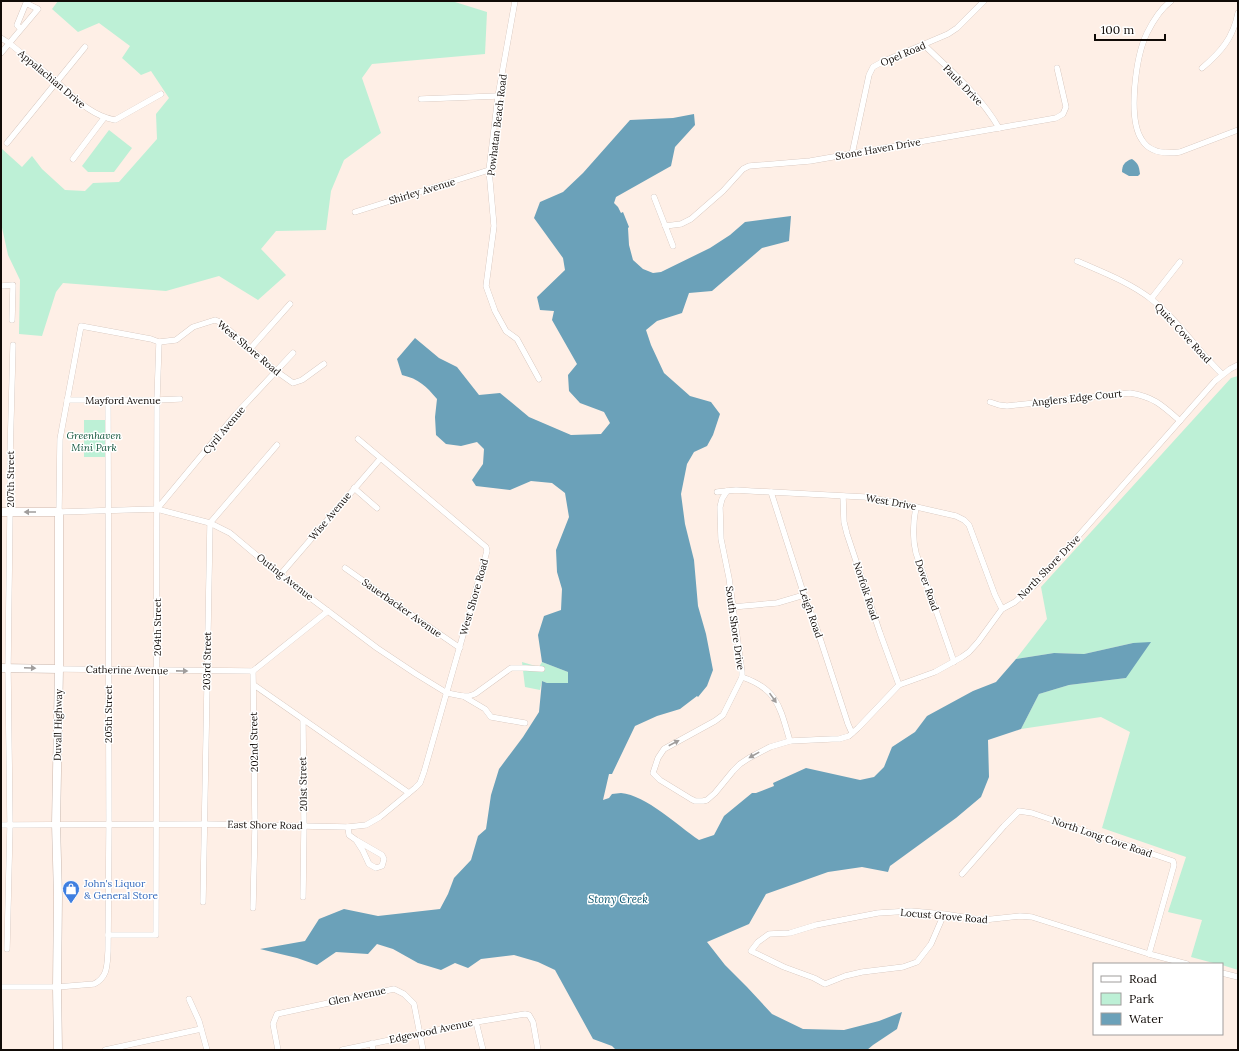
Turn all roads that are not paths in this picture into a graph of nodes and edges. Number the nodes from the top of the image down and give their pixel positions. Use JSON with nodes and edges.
{"nodes":[{"id":1,"x":515,"y":1,"type":"edge"},
{"id":2,"x":984,"y":1,"type":"edge"},
{"id":3,"x":1171,"y":1,"type":"edge"},
{"id":4,"x":1238,"y":13,"type":"edge"},
{"id":5,"x":21,"y":29,"type":"junction"},
{"id":6,"x":1,"y":38,"type":"edge"},
{"id":7,"x":9,"y":43,"type":"junction"},
{"id":8,"x":924,"y":45,"type":"junction"},
{"id":9,"x":85,"y":47,"type":"dead end"},
{"id":10,"x":1,"y":53,"type":"edge"},
{"id":11,"x":1057,"y":68,"type":"dead end"},
{"id":12,"x":1202,"y":68,"type":"dead end"},
{"id":13,"x":56,"y":82,"type":"junction"},
{"id":14,"x":161,"y":94,"type":"dead end"},
{"id":15,"x":498,"y":96,"type":"junction"},
{"id":16,"x":421,"y":99,"type":"dead end"},
{"id":17,"x":104,"y":118,"type":"junction"},
{"id":18,"x":998,"y":128,"type":"junction"},
{"id":19,"x":1238,"y":130,"type":"edge"},
{"id":20,"x":7,"y":144,"type":"dead end"},
{"id":21,"x":852,"y":154,"type":"junction"},
{"id":22,"x":73,"y":159,"type":"dead end"},
{"id":23,"x":489,"y":170,"type":"junction"},
{"id":24,"x":654,"y":197,"type":"dead end"},
{"id":25,"x":356,"y":212,"type":"dead end"},
{"id":26,"x":665,"y":226,"type":"junction"},
{"id":27,"x":673,"y":246,"type":"dead end"},
{"id":28,"x":1077,"y":261,"type":"dead end"},
{"id":29,"x":1180,"y":262,"type":"dead end"},
{"id":30,"x":1,"y":286,"type":"edge"},
{"id":31,"x":1151,"y":299,"type":"junction"},
{"id":32,"x":290,"y":304,"type":"dead end"},
{"id":33,"x":12,"y":320,"type":"dead end"},
{"id":34,"x":159,"y":342,"type":"junction"},
{"id":35,"x":13,"y":346,"type":"dead end"},
{"id":36,"x":250,"y":348,"type":"junction"},
{"id":37,"x":292,"y":353,"type":"dead end"},
{"id":38,"x":324,"y":364,"type":"dead end"},
{"id":39,"x":1238,"y":365,"type":"edge"},
{"id":40,"x":276,"y":371,"type":"junction"},
{"id":41,"x":1222,"y":374,"type":"junction"},
{"id":42,"x":538,"y":379,"type":"dead end"},
{"id":43,"x":180,"y":399,"type":"dead end"},
{"id":44,"x":67,"y":400,"type":"junction"},
{"id":45,"x":108,"y":400,"type":"junction"},
{"id":46,"x":157,"y":400,"type":"junction"},
{"id":47,"x":990,"y":402,"type":"dead end"},
{"id":48,"x":1180,"y":421,"type":"junction"},
{"id":49,"x":358,"y":439,"type":"dead end"},
{"id":50,"x":277,"y":446,"type":"dead end"},
{"id":51,"x":380,"y":459,"type":"junction"},
{"id":52,"x":354,"y":488,"type":"junction"},
{"id":53,"x":727,"y":491,"type":"junction"},
{"id":54,"x":717,"y":492,"type":"dead end"},
{"id":55,"x":771,"y":492,"type":"junction"},
{"id":56,"x":843,"y":496,"type":"junction"},
{"id":57,"x":916,"y":507,"type":"junction"},
{"id":58,"x":377,"y":508,"type":"dead end"},
{"id":59,"x":157,"y":509,"type":"junction"},
{"id":60,"x":108,"y":511,"type":"junction"},
{"id":61,"x":1,"y":512,"type":"edge"},
{"id":62,"x":10,"y":512,"type":"junction"},
{"id":63,"x":59,"y":512,"type":"junction"},
{"id":64,"x":210,"y":523,"type":"junction"},
{"id":65,"x":345,"y":568,"type":"dead end"},
{"id":66,"x":280,"y":574,"type":"junction"},
{"id":67,"x":804,"y":594,"type":"junction"},
{"id":68,"x":732,"y":607,"type":"junction"},
{"id":69,"x":1002,"y":610,"type":"junction"},
{"id":70,"x":328,"y":611,"type":"junction"},
{"id":71,"x":460,"y":648,"type":"junction"},
{"id":72,"x":954,"y":662,"type":"junction"},
{"id":73,"x":4,"y":668,"type":"edge"},
{"id":74,"x":59,"y":669,"type":"junction"},
{"id":75,"x":542,"y":669,"type":"dead end"},
{"id":76,"x":108,"y":670,"type":"junction"},
{"id":77,"x":156,"y":670,"type":"junction"},
{"id":78,"x":207,"y":671,"type":"junction"},
{"id":79,"x":253,"y":671,"type":"junction"},
{"id":80,"x":742,"y":677,"type":"junction"},
{"id":81,"x":254,"y":685,"type":"junction"},
{"id":82,"x":899,"y":685,"type":"junction"},
{"id":83,"x":447,"y":693,"type":"junction"},
{"id":84,"x":462,"y":696,"type":"junction"},
{"id":85,"x":303,"y":720,"type":"junction"},
{"id":86,"x":525,"y":723,"type":"dead end"},
{"id":87,"x":852,"y":733,"type":"junction"},
{"id":88,"x":790,"y":741,"type":"junction"},
{"id":89,"x":653,"y":773,"type":"joint"},
{"id":90,"x":409,"y":793,"type":"junction"},
{"id":91,"x":56,"y":824,"type":"junction"},
{"id":92,"x":109,"y":824,"type":"junction"},
{"id":93,"x":157,"y":824,"type":"junction"},
{"id":94,"x":205,"y":824,"type":"junction"},
{"id":95,"x":1,"y":825,"type":"edge"},
{"id":96,"x":10,"y":825,"type":"junction"},
{"id":97,"x":255,"y":826,"type":"junction"},
{"id":98,"x":304,"y":826,"type":"junction"},
{"id":99,"x":348,"y":828,"type":"junction"},
{"id":100,"x":356,"y":840,"type":"junction"},
{"id":101,"x":962,"y":874,"type":"dead end"},
{"id":102,"x":302,"y":897,"type":"dead end"},
{"id":103,"x":203,"y":902,"type":"dead end"},
{"id":104,"x":253,"y":908,"type":"dead end"},
{"id":105,"x":944,"y":914,"type":"junction"},
{"id":106,"x":108,"y":935,"type":"junction"},
{"id":107,"x":8,"y":949,"type":"dead end"},
{"id":108,"x":1149,"y":954,"type":"junction"},
{"id":109,"x":1183,"y":963,"type":"edge"},
{"id":110,"x":1223,"y":973,"type":"edge"},
{"id":111,"x":1238,"y":977,"type":"edge"},
{"id":112,"x":1,"y":987,"type":"edge"},
{"id":113,"x":57,"y":987,"type":"junction"},
{"id":114,"x":189,"y":999,"type":"dead end"},
{"id":115,"x":476,"y":1022,"type":"junction"},
{"id":116,"x":201,"y":1029,"type":"junction"},
{"id":117,"x":419,"y":1034,"type":"junction"},
{"id":118,"x":372,"y":1044,"type":"junction"},
{"id":119,"x":58,"y":1050,"type":"edge"},
{"id":120,"x":105,"y":1050,"type":"edge"},
{"id":121,"x":207,"y":1050,"type":"edge"},
{"id":122,"x":278,"y":1050,"type":"edge"},
{"id":123,"x":342,"y":1050,"type":"edge"},
{"id":124,"x":373,"y":1050,"type":"edge"},
{"id":125,"x":423,"y":1050,"type":"edge"},
{"id":126,"x":483,"y":1050,"type":"edge"},
{"id":127,"x":538,"y":1050,"type":"edge"}],
"edges":[{"from":1,"to":15,"type":"street","name":"Powhatan Beach Road"},
{"from":2,"to":8,"type":"street","name":"Opel Road"},
{"from":3,"to":19,"type":"street"},
{"from":4,"to":12,"type":"street"},
{"from":5,"to":5,"type":"street"},
{"from":5,"to":7,"type":"street"},
{"from":6,"to":7,"type":"street","name":"Appalachian Drive"},
{"from":7,"to":10,"type":"street"},
{"from":7,"to":13,"type":"street","name":"Appalachian Drive"},
{"from":8,"to":18,"type":"street","name":"Pauls Drive"},
{"from":8,"to":21,"type":"street","name":"Opel Road"},
{"from":9,"to":13,"type":"street"},
{"from":11,"to":18,"type":"street","name":"Stone Haven Drive"},
{"from":13,"to":17,"type":"street","name":"Appalachian Drive"},
{"from":13,"to":20,"type":"street"},
{"from":14,"to":17,"type":"street"},
{"from":15,"to":16,"type":"street"},
{"from":15,"to":23,"type":"street","name":"Powhatan Beach Road"},
{"from":17,"to":22,"type":"street"},
{"from":18,"to":21,"type":"street","name":"Stone Haven Drive"},
{"from":21,"to":26,"type":"street","name":"Stone Haven Drive"},
{"from":23,"to":25,"type":"street","name":"Shirley Avenue"},
{"from":23,"to":42,"type":"street","name":"Powhatan Beach Road"},
{"from":24,"to":26,"type":"street"},
{"from":26,"to":27,"type":"street"},
{"from":28,"to":31,"type":"street","name":"Quiet Cove Road"},
{"from":29,"to":31,"type":"street"},
{"from":30,"to":33,"type":"street"},
{"from":31,"to":41,"type":"street","name":"Quiet Cove Road"},
{"from":32,"to":36,"type":"street"},
{"from":34,"to":36,"type":"street","name":"West Shore Road"},
{"from":34,"to":44,"type":"street","name":"West Shore Road"},
{"from":34,"to":46,"type":"street","name":"204th Street"},
{"from":35,"to":62,"type":"street","name":"207th Street"},
{"from":36,"to":40,"type":"street","name":"West Shore Road"},
{"from":37,"to":40,"type":"street","name":"Cyril Avenue"},
{"from":38,"to":40,"type":"street","name":"West Shore Road"},
{"from":39,"to":41,"type":"street","name":"North Shore Drive"},
{"from":40,"to":59,"type":"street","name":"Cyril Avenue"},
{"from":41,"to":48,"type":"street","name":"North Shore Drive"},
{"from":43,"to":46,"type":"street","name":"Mayford Avenue"},
{"from":44,"to":45,"type":"street","name":"Mayford Avenue"},
{"from":44,"to":63,"type":"street","name":"Duvall Highway"},
{"from":45,"to":46,"type":"street","name":"Mayford Avenue"},
{"from":45,"to":60,"type":"street","name":"205th Street"},
{"from":46,"to":59,"type":"street","name":"204th Street"},
{"from":47,"to":48,"type":"street","name":"Anglers Edge Court"},
{"from":48,"to":69,"type":"street","name":"North Shore Drive"},
{"from":49,"to":51,"type":"street","name":"West Shore Road"},
{"from":50,"to":64,"type":"street"},
{"from":51,"to":52,"type":"street","name":"Wise Avenue"},
{"from":51,"to":71,"type":"street","name":"West Shore Road"},
{"from":52,"to":58,"type":"street"},
{"from":52,"to":66,"type":"street","name":"Wise Avenue"},
{"from":53,"to":54,"type":"street","name":"West Drive"},
{"from":53,"to":55,"type":"street","name":"West Drive"},
{"from":53,"to":68,"type":"street","name":"South Shore Drive"},
{"from":55,"to":56,"type":"street","name":"West Drive"},
{"from":55,"to":67,"type":"street","name":"Leigh Road"},
{"from":56,"to":57,"type":"street","name":"West Drive"},
{"from":56,"to":82,"type":"street","name":"Norfolk Road"},
{"from":57,"to":69,"type":"street","name":"West Drive"},
{"from":57,"to":72,"type":"street","name":"Dover Road"},
{"from":59,"to":60,"type":"street","name":"Outing Avenue"},
{"from":59,"to":64,"type":"street","name":"Outing Avenue"},
{"from":59,"to":77,"type":"street","name":"204th Street"},
{"from":60,"to":63,"type":"street","name":"Outing Avenue"},
{"from":60,"to":76,"type":"street","name":"205th Street"},
{"from":61,"to":62,"type":"street","name":"Outing Avenue"},
{"from":63,"to":62,"type":"street","name":"Outing Avenue","one_way":true},
{"from":62,"to":73,"type":"street","name":"207th Street"},
{"from":63,"to":74,"type":"street","name":"Duvall Highway"},
{"from":64,"to":66,"type":"street","name":"Outing Avenue"},
{"from":64,"to":78,"type":"street","name":"203rd Street"},
{"from":65,"to":71,"type":"street","name":"Sauerbacker Avenue"},
{"from":66,"to":70,"type":"street","name":"Outing Avenue"},
{"from":67,"to":68,"type":"street"},
{"from":67,"to":87,"type":"street","name":"Leigh Road"},
{"from":68,"to":80,"type":"street","name":"South Shore Drive"},
{"from":69,"to":72,"type":"street","name":"North Shore Drive"},
{"from":70,"to":79,"type":"street"},
{"from":70,"to":83,"type":"street","name":"Outing Avenue"},
{"from":71,"to":83,"type":"street","name":"West Shore Road"},
{"from":72,"to":82,"type":"street","name":"North Shore Drive"},
{"from":73,"to":74,"type":"street","name":"Catherine Avenue","one_way":true},
{"from":73,"to":96,"type":"street","name":"207th Street"},
{"from":74,"to":76,"type":"street","name":"Catherine Avenue"},
{"from":74,"to":91,"type":"street","name":"Duvall Highway"},
{"from":75,"to":84,"type":"street","name":"Outing Avenue"},
{"from":76,"to":77,"type":"street","name":"Catherine Avenue"},
{"from":76,"to":92,"type":"street","name":"205th Street"},
{"from":77,"to":78,"type":"street","name":"Catherine Avenue","one_way":true},
{"from":77,"to":93,"type":"street","name":"204th Street"},
{"from":78,"to":79,"type":"street","name":"Catherine Avenue"},
{"from":78,"to":94,"type":"street","name":"203rd Street"},
{"from":79,"to":81,"type":"street","name":"202nd Street"},
{"from":80,"to":88,"type":"street","one_way":true},
{"from":89,"to":80,"type":"street","name":"South Shore Drive","one_way":true},
{"from":81,"to":85,"type":"street"},
{"from":81,"to":97,"type":"street","name":"202nd Street"},
{"from":82,"to":87,"type":"street","name":"North Shore Drive"},
{"from":83,"to":84,"type":"street","name":"Outing Avenue"},
{"from":83,"to":90,"type":"street","name":"East Shore Road"},
{"from":84,"to":86,"type":"street"},
{"from":85,"to":90,"type":"street"},
{"from":85,"to":98,"type":"street","name":"201st Street"},
{"from":87,"to":88,"type":"street","name":"North Shore Drive"},
{"from":88,"to":89,"type":"street","name":"North Shore Drive","one_way":true},
{"from":90,"to":99,"type":"street","name":"East Shore Road"},
{"from":91,"to":92,"type":"street","name":"East Shore Road"},
{"from":91,"to":96,"type":"street","name":"East Shore Road"},
{"from":91,"to":113,"type":"street","name":"Duvall Highway"},
{"from":92,"to":93,"type":"street","name":"East Shore Road"},
{"from":92,"to":106,"type":"street","name":"205th Street"},
{"from":93,"to":94,"type":"street","name":"East Shore Road"},
{"from":93,"to":106,"type":"street","name":"204th Street"},
{"from":94,"to":97,"type":"street","name":"East Shore Road"},
{"from":94,"to":103,"type":"street","name":"203rd Street"},
{"from":95,"to":96,"type":"street","name":"East Shore Road"},
{"from":96,"to":107,"type":"street","name":"207th Street"},
{"from":97,"to":98,"type":"street","name":"East Shore Road"},
{"from":97,"to":104,"type":"street","name":"202nd Street"},
{"from":98,"to":99,"type":"street","name":"East Shore Road"},
{"from":98,"to":102,"type":"street","name":"201st Street"},
{"from":99,"to":100,"type":"street"},
{"from":100,"to":100,"type":"street"},
{"from":101,"to":108,"type":"street","name":"North Long Cove Road"},
{"from":105,"to":105,"type":"street","name":"Locust Grove Road"},
{"from":105,"to":108,"type":"street","name":"Locust Grove Road"},
{"from":106,"to":113,"type":"street","name":"205th Street"},
{"from":108,"to":109,"type":"street","name":"Locust Grove Road"},
{"from":110,"to":111,"type":"street"},
{"from":112,"to":113,"type":"street","name":"205th Street"},
{"from":113,"to":119,"type":"street","name":"Duvall Highway"},
{"from":114,"to":116,"type":"street"},
{"from":115,"to":117,"type":"street","name":"Edgewood Avenue"},
{"from":115,"to":126,"type":"street"},
{"from":115,"to":127,"type":"street","name":"Edgewood Avenue"},
{"from":116,"to":120,"type":"street"},
{"from":116,"to":121,"type":"street"},
{"from":117,"to":118,"type":"street","name":"Edgewood Avenue"},
{"from":117,"to":122,"type":"street","name":"Glen Avenue"},
{"from":117,"to":125,"type":"street"},
{"from":118,"to":123,"type":"street","name":"Edgewood Avenue"},
{"from":118,"to":124,"type":"street"}]}
